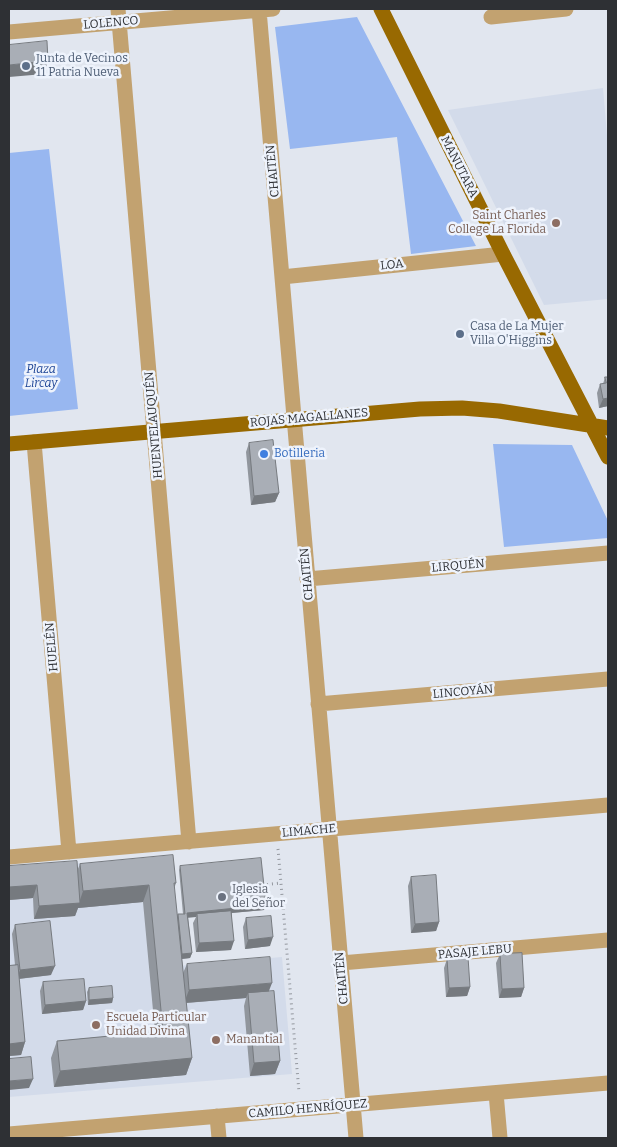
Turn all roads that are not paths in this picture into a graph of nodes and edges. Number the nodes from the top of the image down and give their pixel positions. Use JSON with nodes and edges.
{"nodes":[{"id":1,"x":266,"y":9,"type":"edge"},
{"id":2,"x":381,"y":9,"type":"edge"},
{"id":3,"x":566,"y":9,"type":"edge"},
{"id":4,"x":119,"y":15,"type":"edge"},
{"id":5,"x":491,"y":17,"type":"dead end"},
{"id":6,"x":9,"y":32,"type":"edge"},
{"id":7,"x":503,"y":254,"type":"junction"},
{"id":8,"x":282,"y":277,"type":"junction"},
{"id":9,"x":294,"y":419,"type":"junction"},
{"id":10,"x":592,"y":426,"type":"junction"},
{"id":11,"x":608,"y":428,"type":"edge"},
{"id":12,"x":154,"y":431,"type":"junction"},
{"id":13,"x":34,"y":442,"type":"junction"},
{"id":14,"x":9,"y":444,"type":"edge"},
{"id":15,"x":608,"y":457,"type":"edge"},
{"id":16,"x":608,"y":553,"type":"edge"},
{"id":17,"x":308,"y":579,"type":"junction"},
{"id":18,"x":608,"y":679,"type":"edge"},
{"id":19,"x":318,"y":704,"type":"junction"},
{"id":20,"x":608,"y":805,"type":"edge"},
{"id":21,"x":329,"y":829,"type":"junction"},
{"id":22,"x":189,"y":842,"type":"junction"},
{"id":23,"x":69,"y":852,"type":"junction"},
{"id":24,"x":9,"y":858,"type":"edge"},
{"id":25,"x":608,"y":940,"type":"edge"},
{"id":26,"x":341,"y":963,"type":"junction"},
{"id":27,"x":608,"y":1083,"type":"edge"},
{"id":28,"x":496,"y":1093,"type":"junction"},
{"id":29,"x":353,"y":1105,"type":"junction"},
{"id":30,"x":217,"y":1116,"type":"junction"},
{"id":31,"x":95,"y":1132,"type":"edge"},
{"id":32,"x":9,"y":1134,"type":"edge"},
{"id":33,"x":219,"y":1138,"type":"edge"},
{"id":34,"x":356,"y":1138,"type":"edge"},
{"id":35,"x":500,"y":1138,"type":"edge"}],
"edges":[{"from":1,"to":4,"type":"street","name":"LOLENCO"},
{"from":1,"to":8,"type":"street","name":"CHAITÉN"},
{"from":2,"to":7,"type":"main road","name":"MANUTARA"},
{"from":3,"to":5,"type":"street"},
{"from":4,"to":6,"type":"street","name":"LOLENCO"},
{"from":4,"to":12,"type":"street","name":"HUENTELAUQUÉN"},
{"from":7,"to":8,"type":"street","name":"LOA"},
{"from":7,"to":10,"type":"main road","name":"MANUTARA"},
{"from":8,"to":9,"type":"street","name":"CHAITÉN"},
{"from":9,"to":10,"type":"main road","name":"ROJAS MAGALLANES"},
{"from":9,"to":12,"type":"main road","name":"ROJAS MAGALLANES"},
{"from":9,"to":17,"type":"street","name":"CHAITÉN"},
{"from":10,"to":11,"type":"main road","name":"ROJAS MAGALLANES"},
{"from":10,"to":15,"type":"main road","name":"MANUTARA"},
{"from":12,"to":13,"type":"main road","name":"ROJAS MAGALLANES"},
{"from":12,"to":22,"type":"street","name":"HUENTELAUQUÉN"},
{"from":13,"to":14,"type":"main road","name":"ROJAS MAGALLANES"},
{"from":13,"to":23,"type":"street","name":"HUELÉN"},
{"from":16,"to":17,"type":"street","name":"LIRQUÉN"},
{"from":17,"to":19,"type":"street","name":"CHAITÉN"},
{"from":18,"to":19,"type":"street","name":"LINCOYÁN"},
{"from":19,"to":21,"type":"street","name":"CHAITÉN"},
{"from":20,"to":21,"type":"street","name":"LIMACHE"},
{"from":21,"to":22,"type":"street","name":"LIMACHE"},
{"from":21,"to":26,"type":"street","name":"CHAITÉN"},
{"from":22,"to":23,"type":"street","name":"LIMACHE"},
{"from":23,"to":24,"type":"street","name":"LIMACHE"},
{"from":25,"to":26,"type":"street","name":"PASAJE LEBU"},
{"from":26,"to":29,"type":"street","name":"CHAITÉN"},
{"from":27,"to":28,"type":"street","name":"CAMILO HENRÍQUEZ"},
{"from":28,"to":29,"type":"street","name":"CAMILO HENRÍQUEZ"},
{"from":28,"to":35,"type":"street"},
{"from":29,"to":30,"type":"street","name":"CAMILO HENRÍQUEZ"},
{"from":29,"to":34,"type":"street","name":"CHAITÉN"},
{"from":30,"to":31,"type":"street","name":"CAMILO HENRÍQUEZ"},
{"from":30,"to":33,"type":"street"},
{"from":31,"to":32,"type":"street","name":"CAMILO HENRÍQUEZ"}]}
